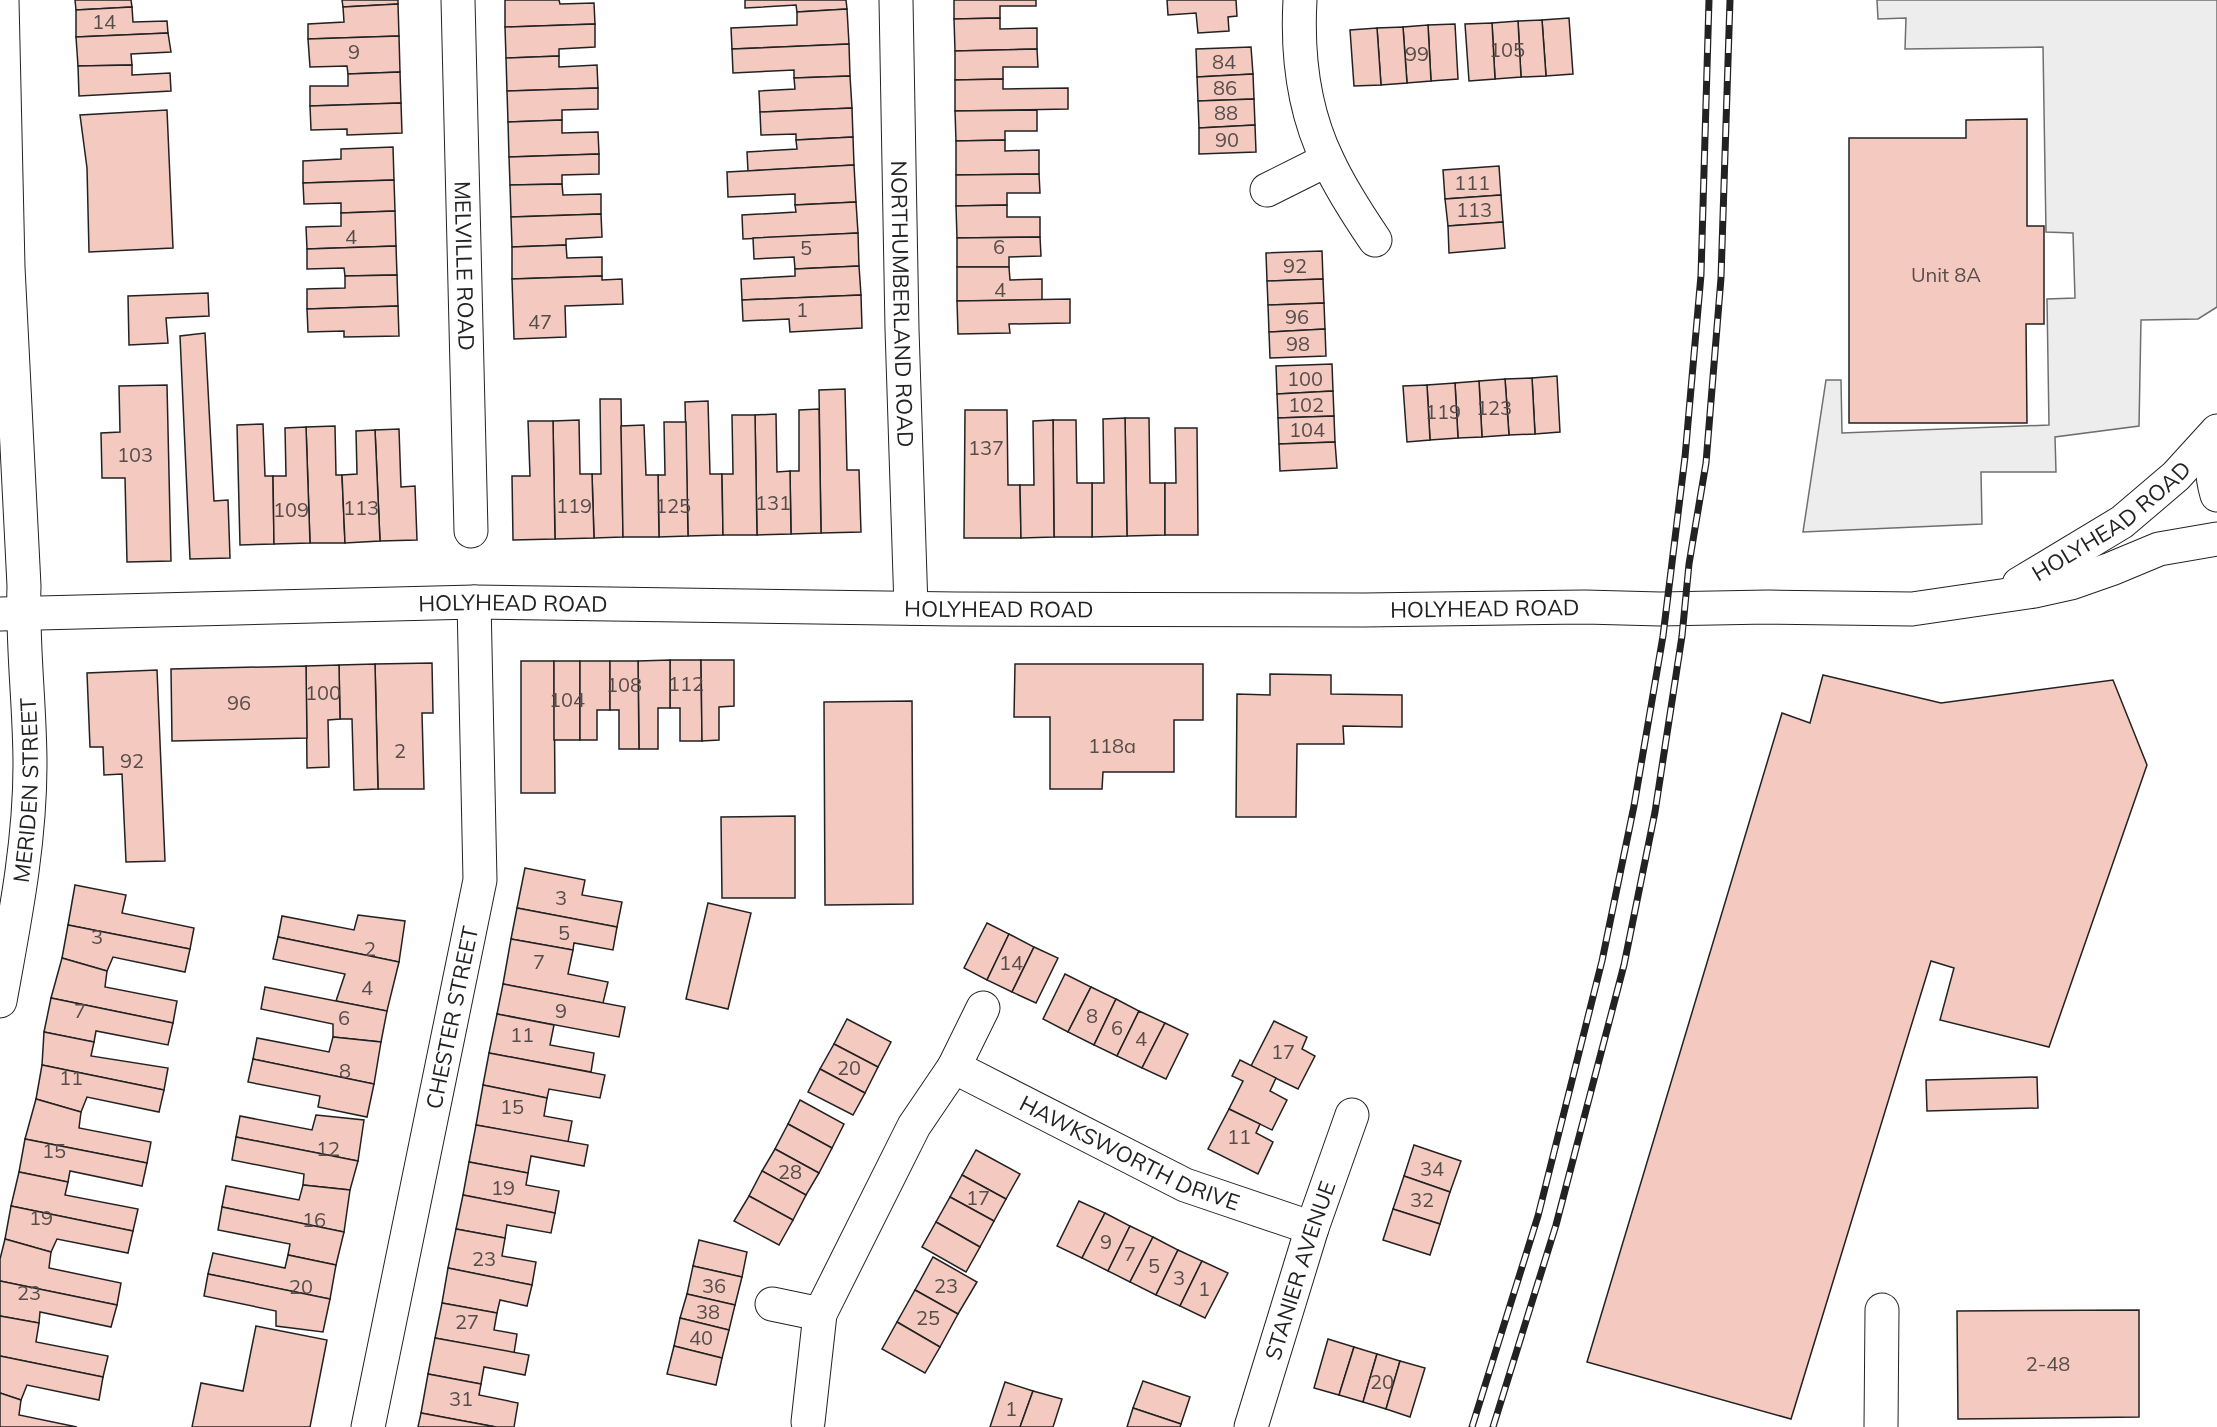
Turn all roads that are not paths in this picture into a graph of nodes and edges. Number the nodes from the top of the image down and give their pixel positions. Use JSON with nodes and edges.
{"nodes":[{"id":1,"x":3,"y":0,"type":"edge"},
{"id":2,"x":458,"y":0,"type":"edge"},
{"id":3,"x":896,"y":0,"type":"edge"},
{"id":4,"x":1300,"y":0,"type":"edge"},
{"id":5,"x":1327,"y":160,"type":"junction"},
{"id":6,"x":1267,"y":190,"type":"dead end"},
{"id":7,"x":1375,"y":240,"type":"dead end"},
{"id":8,"x":2217,"y":433,"type":"edge"},
{"id":9,"x":2217,"y":495,"type":"edge"},
{"id":10,"x":471,"y":531,"type":"dead end"},
{"id":11,"x":2217,"y":539,"type":"edge"},
{"id":12,"x":1997,"y":597,"type":"junction"},
{"id":13,"x":474,"y":602,"type":"junction"},
{"id":14,"x":911,"y":608,"type":"junction"},
{"id":15,"x":12,"y":614,"type":"edge"},
{"id":16,"x":0,"y":1001,"type":"edge"},
{"id":17,"x":983,"y":1008,"type":"dead end"},
{"id":18,"x":954,"y":1067,"type":"junction"},
{"id":19,"x":1352,"y":1114,"type":"dead end"},
{"id":20,"x":1312,"y":1228,"type":"junction"},
{"id":21,"x":772,"y":1304,"type":"dead end"},
{"id":22,"x":1882,"y":1310,"type":"dead end"},
{"id":23,"x":820,"y":1314,"type":"junction"},
{"id":24,"x":808,"y":1422,"type":"dead end"},
{"id":25,"x":368,"y":1427,"type":"edge"},
{"id":26,"x":1251,"y":1427,"type":"edge"},
{"id":27,"x":1881,"y":1427,"type":"edge"}],
"edges":[{"from":1,"to":15,"type":"main road","name":"MERIDEN STREET"},
{"from":2,"to":10,"type":"main road","name":"MELVILLE ROAD"},
{"from":3,"to":14,"type":"main road","name":"NORTHUMBERLAND ROAD"},
{"from":4,"to":5,"type":"main road"},
{"from":5,"to":6,"type":"main road"},
{"from":5,"to":7,"type":"main road"},
{"from":8,"to":9,"type":"main road"},
{"from":8,"to":12,"type":"main road","name":"HOLYHEAD ROAD"},
{"from":11,"to":12,"type":"main road","name":"HOLYHEAD ROAD"},
{"from":12,"to":14,"type":"main road","name":"HOLYHEAD ROAD"},
{"from":13,"to":14,"type":"main road","name":"HOLYHEAD ROAD"},
{"from":13,"to":15,"type":"main road","name":"HOLYHEAD ROAD"},
{"from":13,"to":25,"type":"main road","name":"CHESTER STREET"},
{"from":15,"to":16,"type":"main road","name":"MERIDEN STREET"},
{"from":17,"to":18,"type":"main road"},
{"from":18,"to":20,"type":"main road","name":"HAWKSWORTH DRIVE"},
{"from":18,"to":23,"type":"main road"},
{"from":19,"to":20,"type":"main road","name":"STANIER AVENUE"},
{"from":20,"to":26,"type":"main road","name":"STANIER AVENUE"},
{"from":21,"to":23,"type":"main road"},
{"from":22,"to":27,"type":"main road"},
{"from":23,"to":24,"type":"main road"}]}
